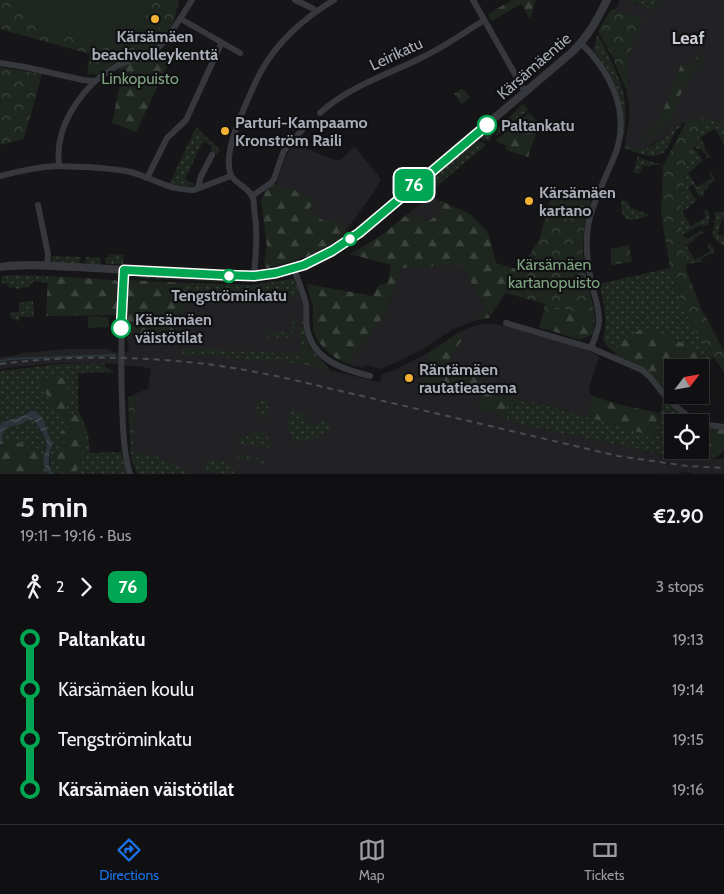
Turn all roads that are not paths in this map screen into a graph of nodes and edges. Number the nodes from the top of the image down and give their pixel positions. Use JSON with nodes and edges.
{"nodes":[{"id":1,"x":192,"y":0,"type":"edge"},
{"id":2,"x":295,"y":0,"type":"edge"},
{"id":3,"x":334,"y":0,"type":"edge"},
{"id":4,"x":473,"y":0,"type":"edge"},
{"id":5,"x":607,"y":0,"type":"edge"},
{"id":6,"x":316,"y":11,"type":"junction"},
{"id":7,"x":181,"y":19,"type":"junction"},
{"id":8,"x":484,"y":20,"type":"junction"},
{"id":9,"x":581,"y":43,"type":"junction"},
{"id":10,"x":222,"y":44,"type":"junction"},
{"id":11,"x":240,"y":54,"type":"dead end"},
{"id":12,"x":0,"y":63,"type":"edge"},
{"id":13,"x":95,"y":81,"type":"junction"},
{"id":14,"x":525,"y":92,"type":"junction"},
{"id":15,"x":320,"y":113,"type":"dead end"},
{"id":16,"x":306,"y":126,"type":"dead end"},
{"id":17,"x":212,"y":155,"type":"dead end"},
{"id":18,"x":59,"y":166,"type":"junction"},
{"id":19,"x":0,"y":176,"type":"edge"},
{"id":20,"x":231,"y":176,"type":"junction"},
{"id":21,"x":147,"y":178,"type":"junction"},
{"id":22,"x":198,"y":188,"type":"junction"},
{"id":23,"x":252,"y":196,"type":"junction"},
{"id":24,"x":38,"y":205,"type":"dead end"},
{"id":25,"x":48,"y":266,"type":"junction"},
{"id":26,"x":0,"y":267,"type":"edge"},
{"id":27,"x":294,"y":269,"type":"junction"},
{"id":28,"x":124,"y":270,"type":"junction"},
{"id":29,"x":254,"y":276,"type":"junction"},
{"id":30,"x":506,"y":323,"type":"dead end"},
{"id":31,"x":591,"y":348,"type":"junction"},
{"id":32,"x":370,"y":376,"type":"dead end"},
{"id":33,"x":724,"y":427,"type":"edge"},
{"id":34,"x":130,"y":474,"type":"edge"}],
"edges":[{"from":1,"to":7,"type":"street"},
{"from":2,"to":6,"type":"street"},
{"from":3,"to":6,"type":"street"},
{"from":4,"to":8,"type":"street"},
{"from":5,"to":9,"type":"street","name":"Kärsämäentie"},
{"from":6,"to":20,"type":"street"},
{"from":7,"to":10,"type":"street"},
{"from":7,"to":13,"type":"street"},
{"from":8,"to":14,"type":"street"},
{"from":8,"to":15,"type":"street","name":"Leirikatu"},
{"from":9,"to":14,"type":"street","name":"Kärsämäentie"},
{"from":9,"to":31,"type":"street"},
{"from":10,"to":11,"type":"street"},
{"from":10,"to":21,"type":"street"},
{"from":12,"to":13,"type":"street"},
{"from":13,"to":18,"type":"street"},
{"from":14,"to":27,"type":"street","name":"Kärsämäentie"},
{"from":16,"to":23,"type":"street"},
{"from":17,"to":22,"type":"street"},
{"from":18,"to":19,"type":"street"},
{"from":18,"to":21,"type":"street"},
{"from":20,"to":22,"type":"street"},
{"from":20,"to":23,"type":"street"},
{"from":21,"to":22,"type":"street"},
{"from":23,"to":29,"type":"street"},
{"from":24,"to":25,"type":"street"},
{"from":25,"to":26,"type":"street","name":"Kärsämäentie"},
{"from":25,"to":28,"type":"street","name":"Kärsämäentie"},
{"from":27,"to":29,"type":"street","name":"Kärsämäentie"},
{"from":27,"to":32,"type":"street"},
{"from":28,"to":29,"type":"street","name":"Kärsämäentie"},
{"from":28,"to":34,"type":"street"},
{"from":30,"to":31,"type":"street"},
{"from":31,"to":33,"type":"street"}]}
